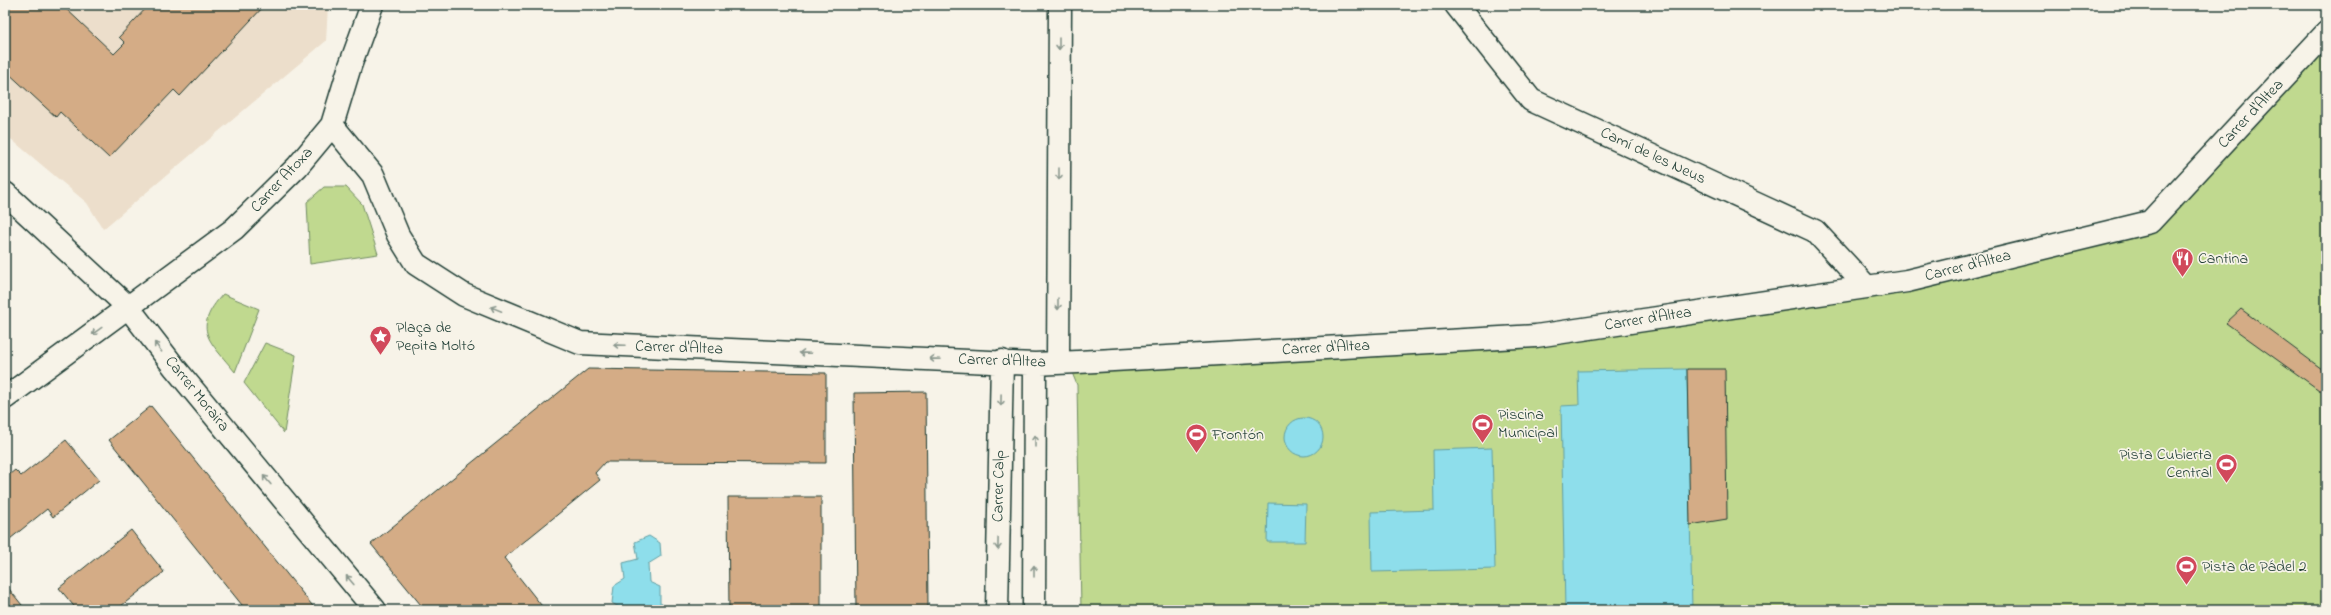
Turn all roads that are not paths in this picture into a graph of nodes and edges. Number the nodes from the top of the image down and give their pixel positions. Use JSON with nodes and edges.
{"nodes":[{"id":1,"x":372,"y":5,"type":"edge"},
{"id":2,"x":1060,"y":5,"type":"edge"},
{"id":3,"x":1456,"y":5,"type":"edge"},
{"id":4,"x":2326,"y":33,"type":"edge"},
{"id":5,"x":332,"y":125,"type":"junction"},
{"id":6,"x":5,"y":192,"type":"edge"},
{"id":7,"x":1866,"y":286,"type":"junction"},
{"id":8,"x":128,"y":307,"type":"junction"},
{"id":9,"x":1002,"y":362,"type":"junction"},
{"id":10,"x":1058,"y":362,"type":"junction"},
{"id":11,"x":1035,"y":364,"type":"junction"},
{"id":12,"x":5,"y":398,"type":"edge"},
{"id":13,"x":375,"y":610,"type":"edge"},
{"id":14,"x":997,"y":610,"type":"edge"},
{"id":15,"x":1034,"y":610,"type":"edge"}],
"edges":[{"from":1,"to":5,"type":"street","name":"Carrer Atoxa"},
{"from":2,"to":10,"type":"street","one_way":true},
{"from":3,"to":7,"type":"street","name":"Camí de les Neus"},
{"from":4,"to":7,"type":"street","name":"Carrer d'Altea"},
{"from":5,"to":8,"type":"street","name":"Carrer Atoxa"},
{"from":9,"to":5,"type":"street","name":"Carrer d'Altea","one_way":true},
{"from":6,"to":8,"type":"street","name":"Carrer Moraira"},
{"from":7,"to":10,"type":"street","name":"Carrer d'Altea"},
{"from":8,"to":12,"type":"street","name":"Carrer Atoxa","one_way":true},
{"from":13,"to":8,"type":"street","name":"Carrer Moraira","one_way":true},
{"from":9,"to":11,"type":"street","name":"Carrer d'Altea"},
{"from":9,"to":14,"type":"street","name":"Carrer Calp","one_way":true},
{"from":10,"to":11,"type":"street","name":"Carrer d'Altea"},
{"from":15,"to":11,"type":"street","one_way":true}]}
